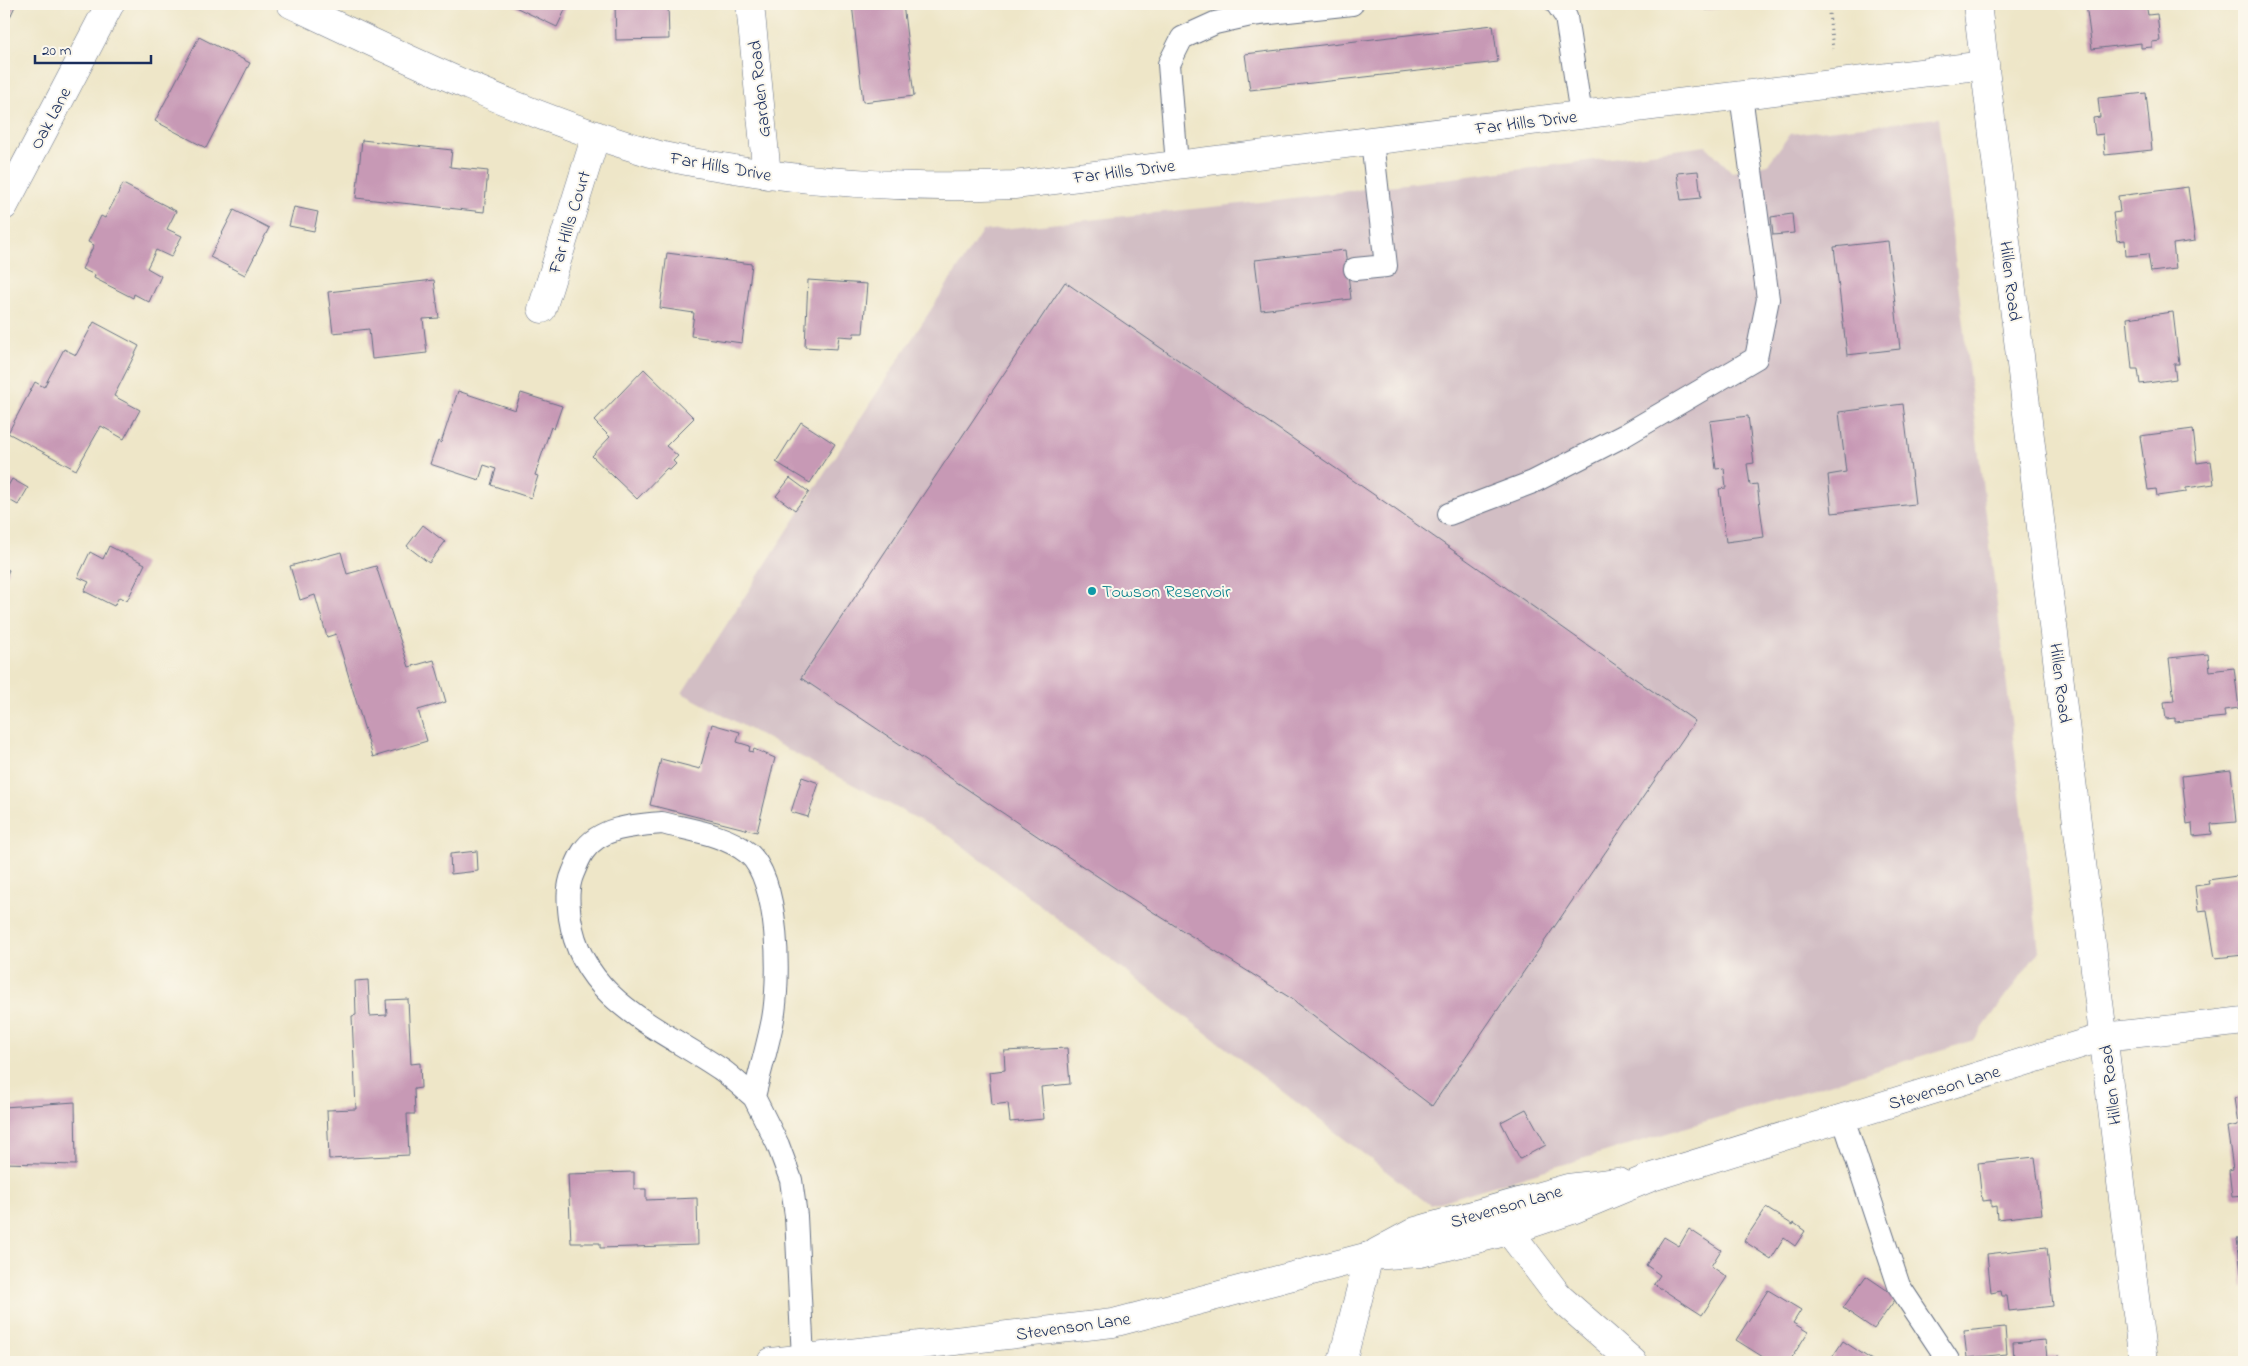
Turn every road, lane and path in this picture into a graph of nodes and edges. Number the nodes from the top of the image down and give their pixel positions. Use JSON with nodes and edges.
{"nodes":[{"id":1,"x":110,"y":4,"type":"edge"},
{"id":2,"x":291,"y":4,"type":"edge"},
{"id":3,"x":750,"y":4,"type":"edge"},
{"id":4,"x":1352,"y":4,"type":"edge"},
{"id":5,"x":1557,"y":4,"type":"edge"},
{"id":6,"x":1828,"y":4,"type":"edge"},
{"id":7,"x":1977,"y":4,"type":"edge"},
{"id":8,"x":1833,"y":49,"type":"dead end"},
{"id":9,"x":1984,"y":65,"type":"junction"},
{"id":10,"x":1741,"y":95,"type":"junction"},
{"id":11,"x":1581,"y":115,"type":"junction"},
{"id":12,"x":596,"y":135,"type":"junction"},
{"id":13,"x":1372,"y":141,"type":"junction"},
{"id":14,"x":1177,"y":165,"type":"junction"},
{"id":15,"x":767,"y":175,"type":"junction"},
{"id":16,"x":4,"y":206,"type":"edge"},
{"id":17,"x":1355,"y":269,"type":"dead end"},
{"id":18,"x":542,"y":309,"type":"dead end"},
{"id":19,"x":1449,"y":514,"type":"dead end"},
{"id":20,"x":2244,"y":1021,"type":"edge"},
{"id":21,"x":2104,"y":1037,"type":"junction"},
{"id":22,"x":754,"y":1097,"type":"junction"},
{"id":23,"x":1843,"y":1118,"type":"junction"},
{"id":24,"x":1649,"y":1178,"type":"junction"},
{"id":25,"x":1509,"y":1231,"type":"junction"},
{"id":26,"x":1369,"y":1256,"type":"junction"},
{"id":27,"x":803,"y":1359,"type":"junction"},
{"id":28,"x":1948,"y":1360,"type":"dead end"},
{"id":29,"x":771,"y":1362,"type":"edge"},
{"id":30,"x":1342,"y":1362,"type":"edge"},
{"id":31,"x":1633,"y":1362,"type":"edge"},
{"id":32,"x":2143,"y":1362,"type":"edge"}],
"edges":[{"from":1,"to":16,"type":"street","name":"Oak Lane"},
{"from":2,"to":12,"type":"street","name":"Far Hills Drive"},
{"from":3,"to":15,"type":"street","name":"Garden Road"},
{"from":4,"to":14,"type":"lane"},
{"from":5,"to":11,"type":"lane"},
{"from":6,"to":8,"type":"path"},
{"from":7,"to":9,"type":"street","name":"Hillen Road"},
{"from":9,"to":10,"type":"street","name":"Far Hills Drive"},
{"from":9,"to":21,"type":"street","name":"Hillen Road"},
{"from":10,"to":11,"type":"street","name":"Far Hills Drive"},
{"from":10,"to":19,"type":"lane"},
{"from":11,"to":13,"type":"street","name":"Far Hills Drive"},
{"from":12,"to":15,"type":"street","name":"Far Hills Drive"},
{"from":12,"to":18,"type":"street","name":"Far Hills Court"},
{"from":13,"to":14,"type":"street","name":"Far Hills Drive"},
{"from":13,"to":17,"type":"lane"},
{"from":14,"to":15,"type":"street","name":"Far Hills Drive"},
{"from":20,"to":21,"type":"street","name":"Stevenson Lane"},
{"from":21,"to":23,"type":"street","name":"Stevenson Lane"},
{"from":21,"to":32,"type":"street","name":"Hillen Road"},
{"from":22,"to":22,"type":"lane"},
{"from":22,"to":27,"type":"lane"},
{"from":23,"to":24,"type":"street","name":"Stevenson Lane"},
{"from":23,"to":28,"type":"lane"},
{"from":24,"to":25,"type":"street","name":"Stevenson Lane"},
{"from":24,"to":26,"type":"street","name":"Stevenson Lane"},
{"from":25,"to":26,"type":"street","name":"Stevenson Lane"},
{"from":25,"to":31,"type":"street"},
{"from":26,"to":27,"type":"street","name":"Stevenson Lane"},
{"from":26,"to":30,"type":"street"},
{"from":27,"to":29,"type":"street","name":"Stevenson Lane"}]}
